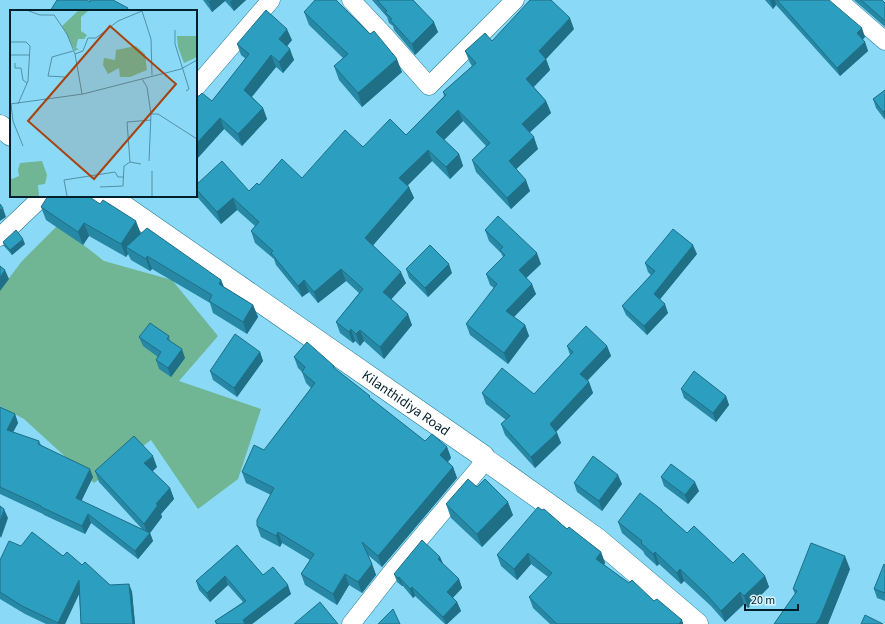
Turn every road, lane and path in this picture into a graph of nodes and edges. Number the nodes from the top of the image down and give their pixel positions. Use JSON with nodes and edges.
{"nodes":[{"id":1,"x":271,"y":0,"type":"edge"},
{"id":2,"x":351,"y":0,"type":"edge"},
{"id":3,"x":515,"y":0,"type":"edge"},
{"id":4,"x":838,"y":0,"type":"edge"},
{"id":5,"x":885,"y":41,"type":"edge"},
{"id":6,"x":197,"y":86,"type":"edge"},
{"id":7,"x":0,"y":126,"type":"edge"},
{"id":8,"x":10,"y":134,"type":"edge"},
{"id":9,"x":42,"y":197,"type":"edge"},
{"id":10,"x":107,"y":197,"type":"edge"},
{"id":11,"x":129,"y":202,"type":"edge"},
{"id":12,"x":0,"y":237,"type":"edge"},
{"id":13,"x":486,"y":460,"type":"junction"},
{"id":14,"x":351,"y":624,"type":"edge"},
{"id":15,"x":697,"y":624,"type":"edge"}],
"edges":[{"from":1,"to":6,"type":"street"},
{"from":2,"to":3,"type":"street"},
{"from":4,"to":5,"type":"street"},
{"from":7,"to":8,"type":"street"},
{"from":9,"to":12,"type":"street"},
{"from":10,"to":11,"type":"street","name":"Kilanthidiya Road"},
{"from":11,"to":13,"type":"street","name":"Kilanthidiya Road"},
{"from":13,"to":14,"type":"street"},
{"from":13,"to":15,"type":"street","name":"Kilanthidiya Road"}]}
